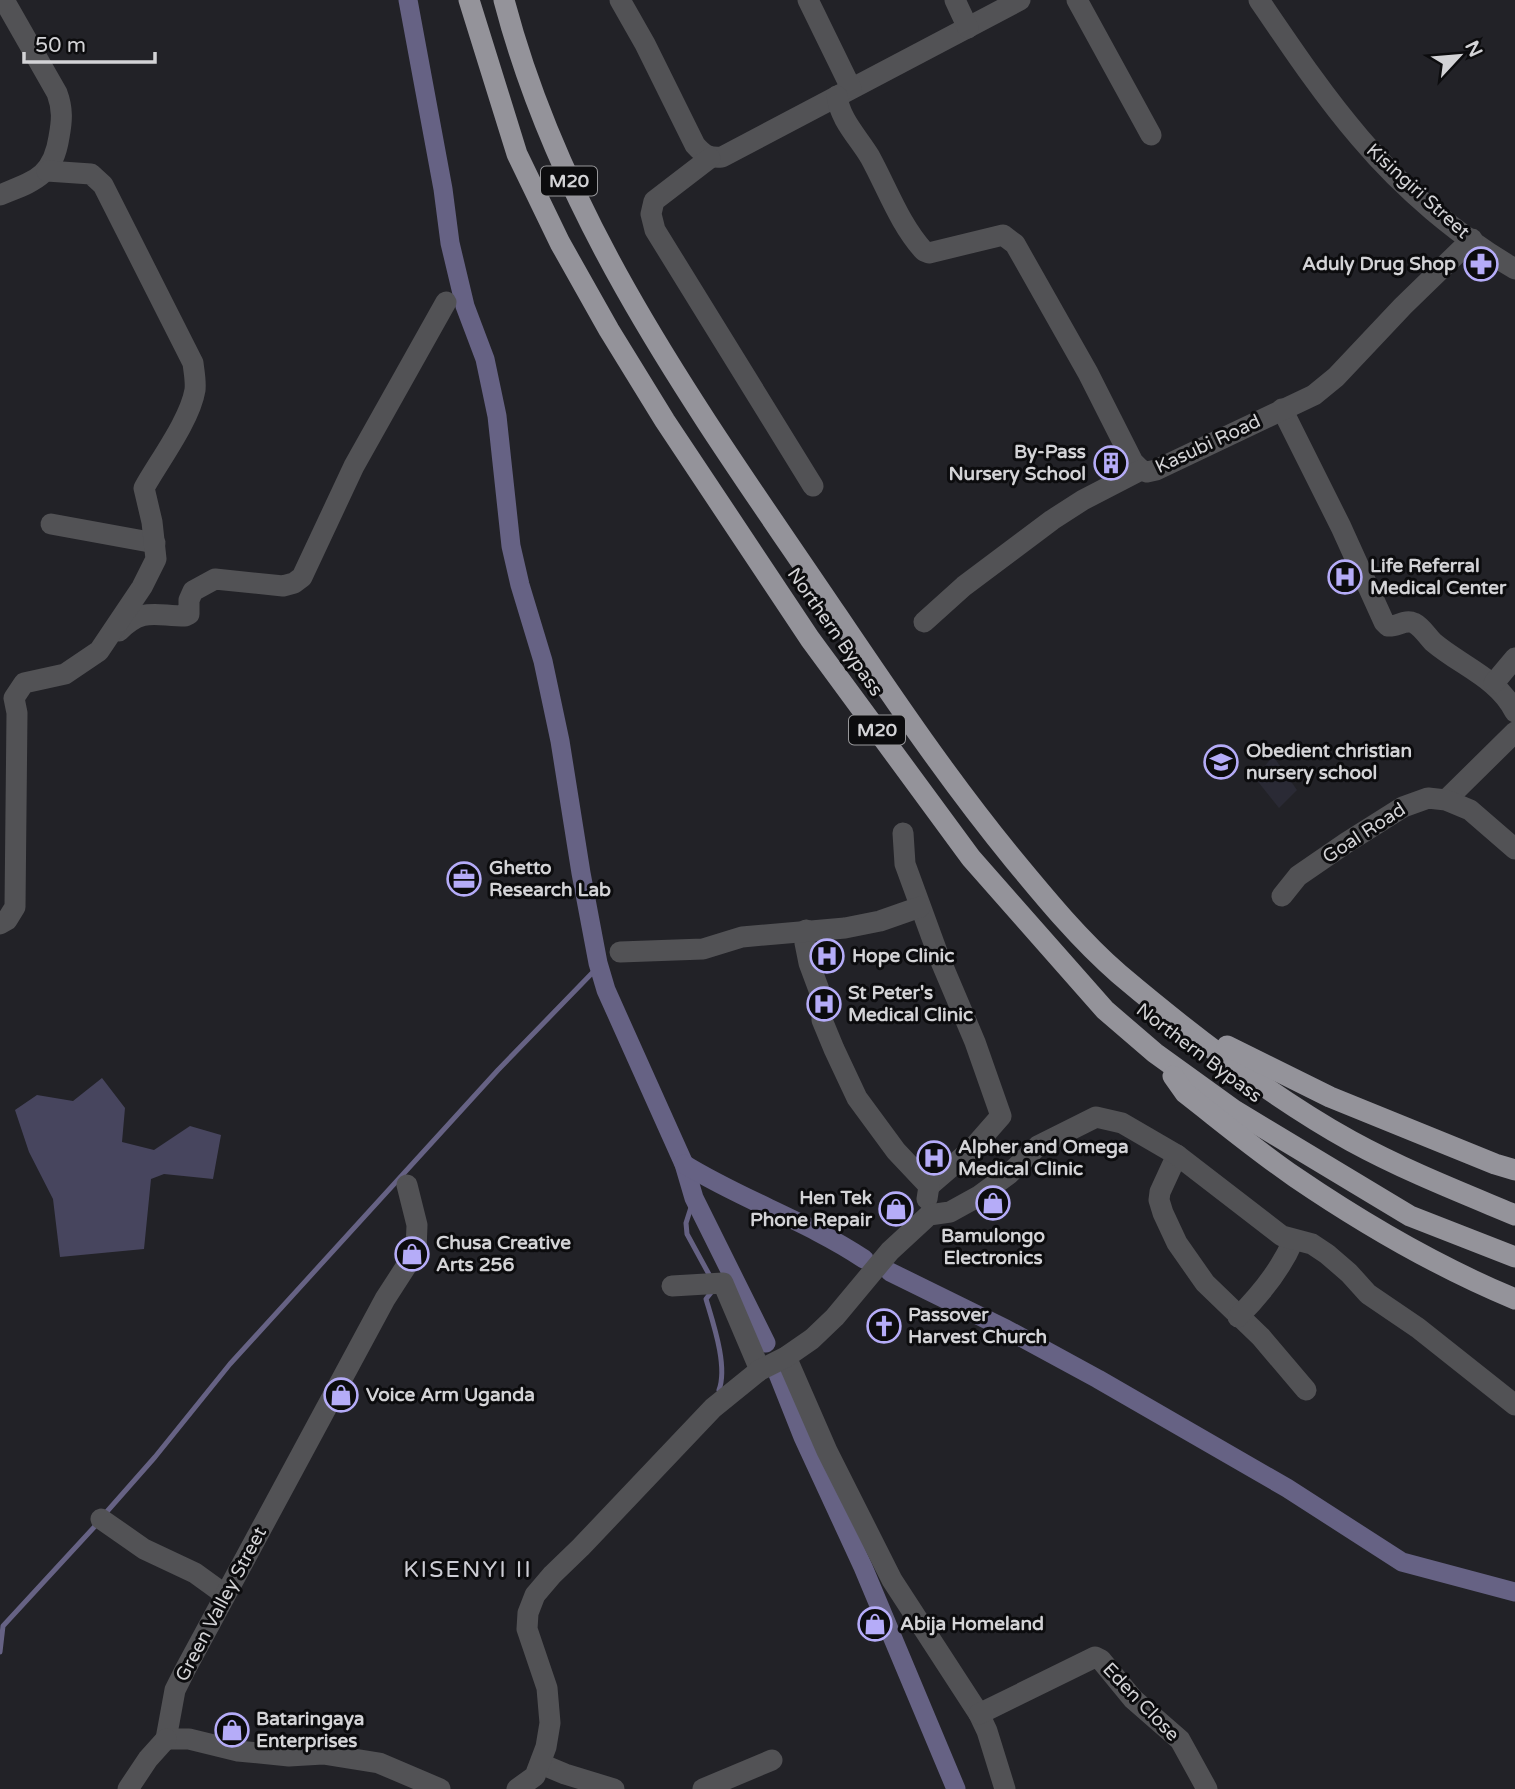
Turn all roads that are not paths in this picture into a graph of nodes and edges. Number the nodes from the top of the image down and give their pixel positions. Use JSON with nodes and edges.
{"nodes":[{"id":1,"x":4,"y":0,"type":"edge"},
{"id":2,"x":469,"y":0,"type":"edge"},
{"id":3,"x":503,"y":0,"type":"edge"},
{"id":4,"x":620,"y":0,"type":"edge"},
{"id":5,"x":808,"y":0,"type":"edge"},
{"id":6,"x":955,"y":0,"type":"edge"},
{"id":7,"x":1020,"y":0,"type":"edge"},
{"id":8,"x":1077,"y":0,"type":"edge"},
{"id":9,"x":1262,"y":1,"type":"edge"},
{"id":10,"x":968,"y":28,"type":"junction"},
{"id":11,"x":844,"y":92,"type":"junction"},
{"id":12,"x":1151,"y":135,"type":"dead end"},
{"id":13,"x":710,"y":158,"type":"junction"},
{"id":14,"x":47,"y":171,"type":"junction"},
{"id":15,"x":0,"y":195,"type":"edge"},
{"id":16,"x":1472,"y":239,"type":"junction"},
{"id":17,"x":1515,"y":270,"type":"edge"},
{"id":18,"x":446,"y":302,"type":"dead end"},
{"id":19,"x":1282,"y":409,"type":"junction"},
{"id":20,"x":1141,"y":470,"type":"junction"},
{"id":21,"x":813,"y":486,"type":"dead end"},
{"id":22,"x":51,"y":524,"type":"dead end"},
{"id":23,"x":155,"y":542,"type":"junction"},
{"id":24,"x":924,"y":622,"type":"dead end"},
{"id":25,"x":99,"y":650,"type":"junction"},
{"id":26,"x":1515,"y":658,"type":"edge"},
{"id":27,"x":1494,"y":683,"type":"junction"},
{"id":28,"x":1515,"y":712,"type":"edge"},
{"id":29,"x":1515,"y":732,"type":"edge"},
{"id":30,"x":1446,"y":800,"type":"junction"},
{"id":31,"x":8,"y":823,"type":"edge"},
{"id":32,"x":903,"y":832,"type":"dead end"},
{"id":33,"x":1515,"y":849,"type":"edge"},
{"id":34,"x":1282,"y":896,"type":"dead end"},
{"id":35,"x":920,"y":907,"type":"junction"},
{"id":36,"x":0,"y":924,"type":"edge"},
{"id":37,"x":806,"y":930,"type":"junction"},
{"id":38,"x":620,"y":952,"type":"dead end"},
{"id":39,"x":1178,"y":1021,"type":"junction"},
{"id":40,"x":1155,"y":1053,"type":"junction"},
{"id":41,"x":1177,"y":1155,"type":"junction"},
{"id":42,"x":1515,"y":1170,"type":"edge"},
{"id":43,"x":407,"y":1185,"type":"dead end"},
{"id":44,"x":929,"y":1186,"type":"junction"},
{"id":45,"x":929,"y":1215,"type":"junction"},
{"id":46,"x":1515,"y":1215,"type":"edge"},
{"id":47,"x":1298,"y":1245,"type":"junction"},
{"id":48,"x":1515,"y":1257,"type":"edge"},
{"id":49,"x":672,"y":1286,"type":"dead end"},
{"id":50,"x":1515,"y":1298,"type":"edge"},
{"id":51,"x":1238,"y":1317,"type":"junction"},
{"id":52,"x":786,"y":1357,"type":"junction"},
{"id":53,"x":760,"y":1370,"type":"junction"},
{"id":54,"x":1306,"y":1390,"type":"dead end"},
{"id":55,"x":1515,"y":1405,"type":"edge"},
{"id":56,"x":101,"y":1519,"type":"dead end"},
{"id":57,"x":224,"y":1594,"type":"junction"},
{"id":58,"x":979,"y":1714,"type":"junction"},
{"id":59,"x":166,"y":1739,"type":"junction"},
{"id":60,"x":772,"y":1760,"type":"dead end"},
{"id":61,"x":541,"y":1764,"type":"junction"},
{"id":62,"x":128,"y":1789,"type":"edge"},
{"id":63,"x":440,"y":1789,"type":"edge"},
{"id":64,"x":517,"y":1789,"type":"edge"},
{"id":65,"x":614,"y":1789,"type":"edge"},
{"id":66,"x":703,"y":1789,"type":"edge"},
{"id":67,"x":1005,"y":1789,"type":"edge"},
{"id":68,"x":1208,"y":1789,"type":"edge"}],
"edges":[{"from":1,"to":14,"type":"street"},
{"from":2,"to":40,"type":"highway","name":"Northern Bypass","number":"M20"},
{"from":3,"to":39,"type":"highway","name":"Northern Bypass","number":"M20"},
{"from":4,"to":13,"type":"street"},
{"from":5,"to":11,"type":"street"},
{"from":6,"to":10,"type":"street"},
{"from":7,"to":10,"type":"street"},
{"from":8,"to":12,"type":"street"},
{"from":9,"to":16,"type":"street","name":"Kisingiri Street"},
{"from":10,"to":11,"type":"street"},
{"from":11,"to":13,"type":"street"},
{"from":11,"to":20,"type":"street"},
{"from":13,"to":21,"type":"street"},
{"from":14,"to":15,"type":"street"},
{"from":14,"to":23,"type":"street"},
{"from":16,"to":17,"type":"street","name":"Kisingiri Street"},
{"from":16,"to":19,"type":"street","name":"Kasubi Road"},
{"from":18,"to":25,"type":"street"},
{"from":19,"to":20,"type":"street","name":"Kasubi Road"},
{"from":19,"to":27,"type":"street"},
{"from":20,"to":24,"type":"street","name":"Kasubi Road"},
{"from":22,"to":23,"type":"street"},
{"from":23,"to":25,"type":"street"},
{"from":25,"to":31,"type":"street"},
{"from":26,"to":27,"type":"street"},
{"from":27,"to":28,"type":"street"},
{"from":29,"to":30,"type":"street"},
{"from":30,"to":33,"type":"street"},
{"from":30,"to":34,"type":"street","name":"Goal Road"},
{"from":31,"to":36,"type":"street"},
{"from":32,"to":35,"type":"street"},
{"from":35,"to":37,"type":"street"},
{"from":35,"to":44,"type":"street"},
{"from":37,"to":38,"type":"street"},
{"from":37,"to":44,"type":"street"},
{"from":39,"to":42,"type":"highway"},
{"from":39,"to":46,"type":"highway","name":"Northern Bypass","number":"M20"},
{"from":40,"to":48,"type":"highway","name":"Northern Bypass","number":"M20"},
{"from":40,"to":50,"type":"highway"},
{"from":41,"to":45,"type":"street"},
{"from":41,"to":47,"type":"street"},
{"from":41,"to":51,"type":"street"},
{"from":43,"to":57,"type":"street","name":"Green Valley Street"},
{"from":44,"to":45,"type":"street"},
{"from":45,"to":52,"type":"street"},
{"from":47,"to":51,"type":"street"},
{"from":47,"to":55,"type":"street"},
{"from":49,"to":53,"type":"street"},
{"from":51,"to":54,"type":"street"},
{"from":52,"to":53,"type":"street"},
{"from":52,"to":58,"type":"street"},
{"from":53,"to":61,"type":"street"},
{"from":56,"to":57,"type":"street"},
{"from":57,"to":59,"type":"street","name":"Green Valley Street"},
{"from":58,"to":67,"type":"street"},
{"from":58,"to":68,"type":"street","name":"Eden Close"},
{"from":59,"to":62,"type":"street"},
{"from":59,"to":63,"type":"street"},
{"from":60,"to":66,"type":"street"},
{"from":61,"to":64,"type":"street"},
{"from":61,"to":65,"type":"street"}]}
